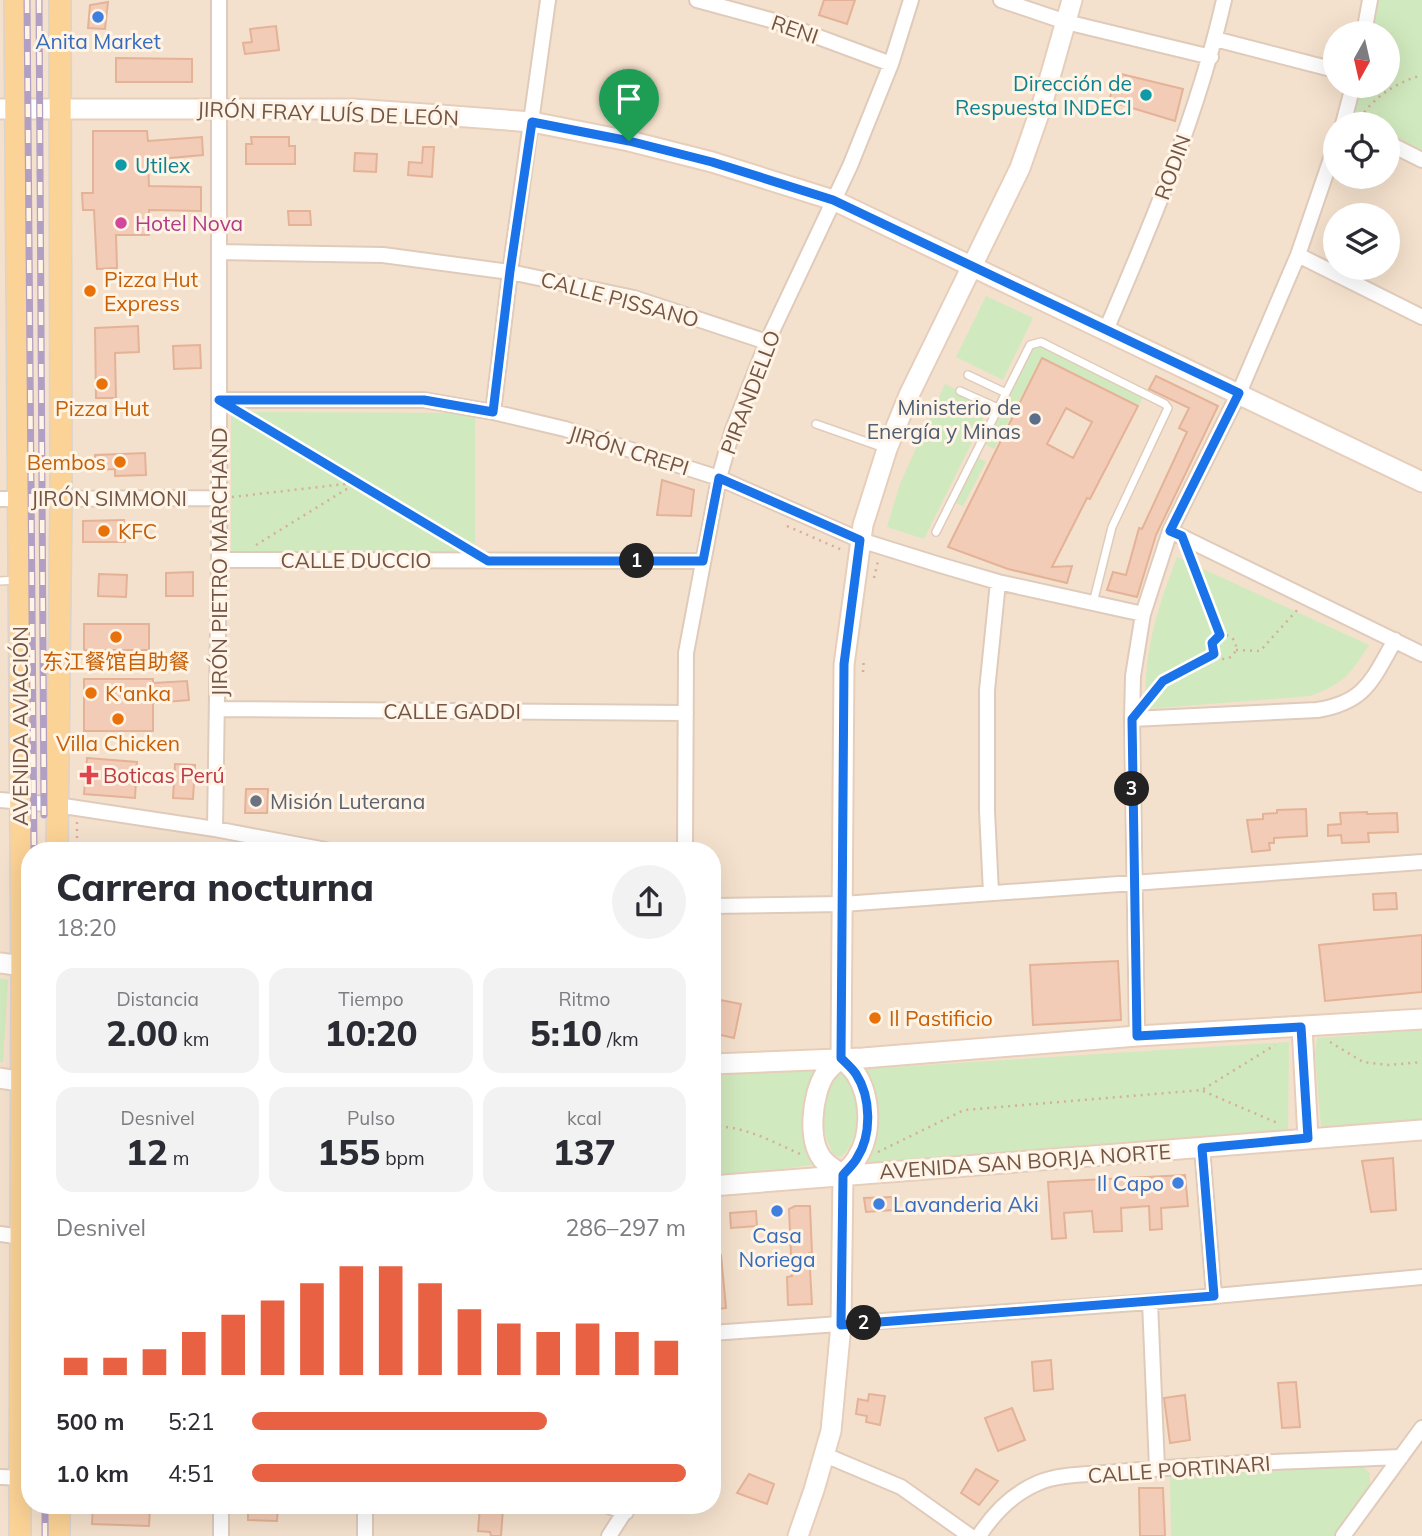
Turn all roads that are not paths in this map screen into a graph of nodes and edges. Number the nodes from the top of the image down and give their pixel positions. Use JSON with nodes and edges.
{"nodes":[{"id":1,"x":15,"y":0,"type":"edge"},
{"id":2,"x":60,"y":0,"type":"edge"},
{"id":3,"x":219,"y":0,"type":"edge"},
{"id":4,"x":548,"y":0,"type":"edge"},
{"id":5,"x":697,"y":0,"type":"edge"},
{"id":6,"x":911,"y":0,"type":"edge"},
{"id":7,"x":1001,"y":0,"type":"edge"},
{"id":8,"x":1072,"y":0,"type":"edge"},
{"id":9,"x":1224,"y":0,"type":"edge"},
{"id":10,"x":1370,"y":0,"type":"edge"},
{"id":11,"x":1366,"y":21,"type":"edge"},
{"id":12,"x":1066,"y":22,"type":"junction"},
{"id":13,"x":1215,"y":39,"type":"junction"},
{"id":14,"x":1211,"y":57,"type":"junction"},
{"id":15,"x":891,"y":64,"type":"junction"},
{"id":16,"x":1323,"y":67,"type":"edge"},
{"id":17,"x":8,"y":109,"type":"edge"},
{"id":18,"x":60,"y":109,"type":"junction"},
{"id":19,"x":219,"y":109,"type":"junction"},
{"id":20,"x":532,"y":122,"type":"junction"},
{"id":21,"x":1400,"y":149,"type":"edge"},
{"id":22,"x":1422,"y":160,"type":"edge"},
{"id":23,"x":1323,"y":182,"type":"edge"},
{"id":24,"x":833,"y":200,"type":"junction"},
{"id":25,"x":219,"y":251,"type":"junction"},
{"id":26,"x":1298,"y":255,"type":"junction"},
{"id":27,"x":974,"y":267,"type":"junction"},
{"id":28,"x":510,"y":271,"type":"junction"},
{"id":29,"x":1422,"y":317,"type":"edge"},
{"id":30,"x":1106,"y":330,"type":"junction"},
{"id":31,"x":767,"y":342,"type":"junction"},
{"id":32,"x":968,"y":375,"type":"dead end"},
{"id":33,"x":960,"y":391,"type":"dead end"},
{"id":34,"x":1006,"y":393,"type":"junction"},
{"id":35,"x":1239,"y":393,"type":"junction"},
{"id":36,"x":219,"y":400,"type":"junction"},
{"id":37,"x":998,"y":408,"type":"junction"},
{"id":38,"x":493,"y":412,"type":"junction"},
{"id":39,"x":816,"y":424,"type":"dead end"},
{"id":40,"x":887,"y":449,"type":"junction"},
{"id":41,"x":719,"y":478,"type":"junction"},
{"id":42,"x":1422,"y":482,"type":"edge"},
{"id":43,"x":219,"y":498,"type":"junction"},
{"id":44,"x":10,"y":499,"type":"edge"},
{"id":45,"x":61,"y":499,"type":"junction"},
{"id":46,"x":936,"y":532,"type":"dead end"},
{"id":47,"x":1176,"y":533,"type":"junction"},
{"id":48,"x":860,"y":540,"type":"junction"},
{"id":49,"x":225,"y":560,"type":"junction"},
{"id":50,"x":703,"y":561,"type":"junction"},
{"id":51,"x":10,"y":580,"type":"edge"},
{"id":52,"x":999,"y":582,"type":"junction"},
{"id":53,"x":1093,"y":603,"type":"junction"},
{"id":54,"x":1143,"y":614,"type":"junction"},
{"id":55,"x":1395,"y":640,"type":"junction"},
{"id":56,"x":1422,"y":654,"type":"edge"},
{"id":57,"x":218,"y":709,"type":"junction"},
{"id":58,"x":686,"y":713,"type":"junction"},
{"id":59,"x":1132,"y":719,"type":"junction"},
{"id":60,"x":10,"y":800,"type":"edge"},
{"id":61,"x":57,"y":805,"type":"junction"},
{"id":62,"x":215,"y":829,"type":"junction"},
{"id":63,"x":57,"y":842,"type":"edge"},
{"id":64,"x":284,"y":842,"type":"edge"},
{"id":65,"x":685,"y":842,"type":"edge"},
{"id":66,"x":1422,"y":862,"type":"edge"},
{"id":67,"x":1133,"y":883,"type":"junction"},
{"id":68,"x":990,"y":893,"type":"junction"},
{"id":69,"x":843,"y":904,"type":"junction"},
{"id":70,"x":721,"y":906,"type":"edge"},
{"id":71,"x":21,"y":915,"type":"edge"},
{"id":72,"x":0,"y":963,"type":"edge"},
{"id":73,"x":21,"y":966,"type":"edge"},
{"id":74,"x":1422,"y":1020,"type":"edge"},
{"id":75,"x":21,"y":1030,"type":"edge"},
{"id":76,"x":1302,"y":1035,"type":"junction"},
{"id":77,"x":1137,"y":1036,"type":"junction"},
{"id":78,"x":841,"y":1058,"type":"junction"},
{"id":79,"x":721,"y":1064,"type":"edge"},
{"id":80,"x":17,"y":1081,"type":"edge"},
{"id":81,"x":1422,"y":1130,"type":"edge"},
{"id":82,"x":1308,"y":1138,"type":"junction"},
{"id":83,"x":1202,"y":1148,"type":"junction"},
{"id":84,"x":843,"y":1175,"type":"junction"},
{"id":85,"x":721,"y":1185,"type":"edge"},
{"id":86,"x":10,"y":1236,"type":"edge"},
{"id":87,"x":1422,"y":1277,"type":"edge"},
{"id":88,"x":1214,"y":1296,"type":"junction"},
{"id":89,"x":1150,"y":1302,"type":"junction"},
{"id":90,"x":841,"y":1325,"type":"junction"},
{"id":91,"x":721,"y":1332,"type":"edge"},
{"id":92,"x":1422,"y":1427,"type":"edge"},
{"id":93,"x":825,"y":1455,"type":"junction"},
{"id":94,"x":1401,"y":1457,"type":"junction"},
{"id":95,"x":1157,"y":1468,"type":"junction"},
{"id":96,"x":17,"y":1477,"type":"edge"},
{"id":97,"x":59,"y":1514,"type":"edge"},
{"id":98,"x":221,"y":1514,"type":"edge"},
{"id":99,"x":365,"y":1514,"type":"edge"},
{"id":100,"x":624,"y":1514,"type":"edge"},
{"id":101,"x":20,"y":1536,"type":"edge"},
{"id":102,"x":60,"y":1536,"type":"edge"},
{"id":103,"x":221,"y":1536,"type":"edge"},
{"id":104,"x":365,"y":1536,"type":"edge"},
{"id":105,"x":609,"y":1536,"type":"edge"},
{"id":106,"x":798,"y":1536,"type":"edge"},
{"id":107,"x":970,"y":1536,"type":"edge"},
{"id":108,"x":979,"y":1536,"type":"edge"},
{"id":109,"x":1342,"y":1536,"type":"edge"}],
"edges":[{"from":1,"to":17,"type":"main road","name":"AVENIDA AVIACIÓN"},
{"from":2,"to":18,"type":"main road","name":"AVENIDA AVIACIÓN"},
{"from":3,"to":19,"type":"street","name":"JIRÓN PIETRO MARCHAND"},
{"from":4,"to":20,"type":"street"},
{"from":5,"to":15,"type":"street","name":"RENI"},
{"from":6,"to":15,"type":"street","name":"PIRANDELLO"},
{"from":7,"to":12,"type":"street"},
{"from":8,"to":12,"type":"street"},
{"from":9,"to":13,"type":"street","name":"RODIN"},
{"from":10,"to":11,"type":"street"},
{"from":12,"to":14,"type":"street"},
{"from":12,"to":27,"type":"street"},
{"from":13,"to":14,"type":"street","name":"RODIN"},
{"from":13,"to":16,"type":"street"},
{"from":14,"to":30,"type":"street","name":"RODIN"},
{"from":15,"to":24,"type":"street","name":"PIRANDELLO"},
{"from":17,"to":18,"type":"street","name":"JIRÓN FRAY LUÍS DE LEÓN"},
{"from":17,"to":44,"type":"main road","name":"AVENIDA AVIACIÓN"},
{"from":18,"to":19,"type":"street","name":"JIRÓN FRAY LUÍS DE LEÓN"},
{"from":18,"to":45,"type":"main road","name":"AVENIDA AVIACIÓN"},
{"from":19,"to":20,"type":"street","name":"JIRÓN FRAY LUÍS DE LEÓN"},
{"from":19,"to":25,"type":"street","name":"JIRÓN PIETRO MARCHAND"},
{"from":20,"to":24,"type":"street","name":"JIRÓN FRAY LUÍS DE LEÓN"},
{"from":20,"to":28,"type":"street"},
{"from":21,"to":22,"type":"street"},
{"from":23,"to":26,"type":"street"},
{"from":24,"to":27,"type":"street","name":"JIRÓN FRAY LUÍS DE LEÓN"},
{"from":24,"to":31,"type":"street","name":"PIRANDELLO"},
{"from":25,"to":28,"type":"street","name":"CALLE PISSANO"},
{"from":25,"to":36,"type":"street","name":"JIRÓN PIETRO MARCHAND"},
{"from":26,"to":29,"type":"street"},
{"from":26,"to":35,"type":"street"},
{"from":27,"to":30,"type":"street","name":"JIRÓN FRAY LUÍS DE LEÓN"},
{"from":27,"to":40,"type":"street"},
{"from":28,"to":31,"type":"street","name":"CALLE PISSANO"},
{"from":28,"to":38,"type":"street"},
{"from":30,"to":35,"type":"street","name":"JIRÓN FRAY LUÍS DE LEÓN"},
{"from":31,"to":41,"type":"street","name":"PIRANDELLO"},
{"from":32,"to":34,"type":"lane"},
{"from":33,"to":37,"type":"lane"},
{"from":34,"to":37,"type":"lane"},
{"from":34,"to":53,"type":"lane"},
{"from":35,"to":42,"type":"street","name":"JIRÓN FRAY LUÍS DE LEÓN"},
{"from":35,"to":47,"type":"street"},
{"from":36,"to":38,"type":"street","name":"JIRÓN CREPI"},
{"from":36,"to":43,"type":"street","name":"JIRÓN PIETRO MARCHAND"},
{"from":37,"to":46,"type":"lane"},
{"from":38,"to":41,"type":"street","name":"JIRÓN CREPI"},
{"from":39,"to":40,"type":"lane"},
{"from":40,"to":48,"type":"street"},
{"from":41,"to":48,"type":"street","name":"JIRÓN CREPI"},
{"from":41,"to":50,"type":"street","name":"PIRANDELLO"},
{"from":43,"to":45,"type":"street","name":"JIRÓN SIMMONI"},
{"from":43,"to":49,"type":"street","name":"JIRÓN PIETRO MARCHAND"},
{"from":44,"to":45,"type":"street","name":"JIRÓN SIMMONI"},
{"from":44,"to":51,"type":"main road","name":"AVENIDA AVIACIÓN"},
{"from":45,"to":61,"type":"main road","name":"AVENIDA AVIACIÓN"},
{"from":47,"to":54,"type":"street"},
{"from":47,"to":55,"type":"street"},
{"from":48,"to":52,"type":"street","name":"JIRÓN CREPI"},
{"from":48,"to":69,"type":"street"},
{"from":49,"to":50,"type":"street","name":"CALLE DUCCIO"},
{"from":49,"to":57,"type":"street","name":"JIRÓN PIETRO MARCHAND"},
{"from":50,"to":58,"type":"street","name":"PIRANDELLO"},
{"from":51,"to":60,"type":"main road","name":"AVENIDA AVIACIÓN"},
{"from":52,"to":53,"type":"street","name":"JIRÓN CREPI"},
{"from":52,"to":68,"type":"street"},
{"from":53,"to":54,"type":"street","name":"JIRÓN CREPI"},
{"from":54,"to":59,"type":"street"},
{"from":55,"to":56,"type":"street"},
{"from":55,"to":59,"type":"street"},
{"from":57,"to":58,"type":"street","name":"CALLE GADDI"},
{"from":57,"to":62,"type":"street","name":"JIRÓN PIETRO MARCHAND"},
{"from":58,"to":65,"type":"street","name":"PIRANDELLO"},
{"from":59,"to":67,"type":"street"},
{"from":60,"to":61,"type":"street"},
{"from":60,"to":71,"type":"main road","name":"AVENIDA AVIACIÓN"},
{"from":61,"to":62,"type":"street"},
{"from":61,"to":63,"type":"main road","name":"AVENIDA AVIACIÓN"},
{"from":62,"to":64,"type":"street"},
{"from":66,"to":67,"type":"street"},
{"from":67,"to":68,"type":"street"},
{"from":67,"to":77,"type":"street"},
{"from":68,"to":69,"type":"street"},
{"from":69,"to":70,"type":"street"},
{"from":69,"to":78,"type":"street"},
{"from":72,"to":73,"type":"street"},
{"from":74,"to":76,"type":"street"},
{"from":75,"to":80,"type":"main road","name":"AVENIDA AVIACIÓN"},
{"from":76,"to":77,"type":"street"},
{"from":76,"to":82,"type":"street"},
{"from":77,"to":78,"type":"street"},
{"from":78,"to":79,"type":"street"},
{"from":78,"to":84,"type":"street"},
{"from":78,"to":84,"type":"street"},
{"from":80,"to":86,"type":"main road","name":"AVENIDA AVIACIÓN"},
{"from":81,"to":82,"type":"street","name":"AVENIDA SAN BORJA NORTE"},
{"from":82,"to":83,"type":"street","name":"AVENIDA SAN BORJA NORTE"},
{"from":83,"to":84,"type":"street","name":"AVENIDA SAN BORJA NORTE"},
{"from":83,"to":88,"type":"street"},
{"from":84,"to":85,"type":"street","name":"AVENIDA SAN BORJA NORTE"},
{"from":84,"to":90,"type":"street"},
{"from":86,"to":96,"type":"main road","name":"AVENIDA AVIACIÓN"},
{"from":87,"to":88,"type":"street"},
{"from":88,"to":89,"type":"street"},
{"from":89,"to":90,"type":"street"},
{"from":89,"to":95,"type":"street"},
{"from":90,"to":91,"type":"street"},
{"from":90,"to":93,"type":"street"},
{"from":92,"to":94,"type":"street"},
{"from":93,"to":106,"type":"street"},
{"from":93,"to":107,"type":"street"},
{"from":94,"to":95,"type":"street","name":"CALLE PORTINARI"},
{"from":94,"to":109,"type":"street"},
{"from":95,"to":108,"type":"street","name":"CALLE PORTINARI"},
{"from":96,"to":101,"type":"main road","name":"AVENIDA AVIACIÓN"},
{"from":97,"to":102,"type":"main road"},
{"from":98,"to":103,"type":"street"},
{"from":99,"to":104,"type":"street"},
{"from":100,"to":105,"type":"street"}]}
